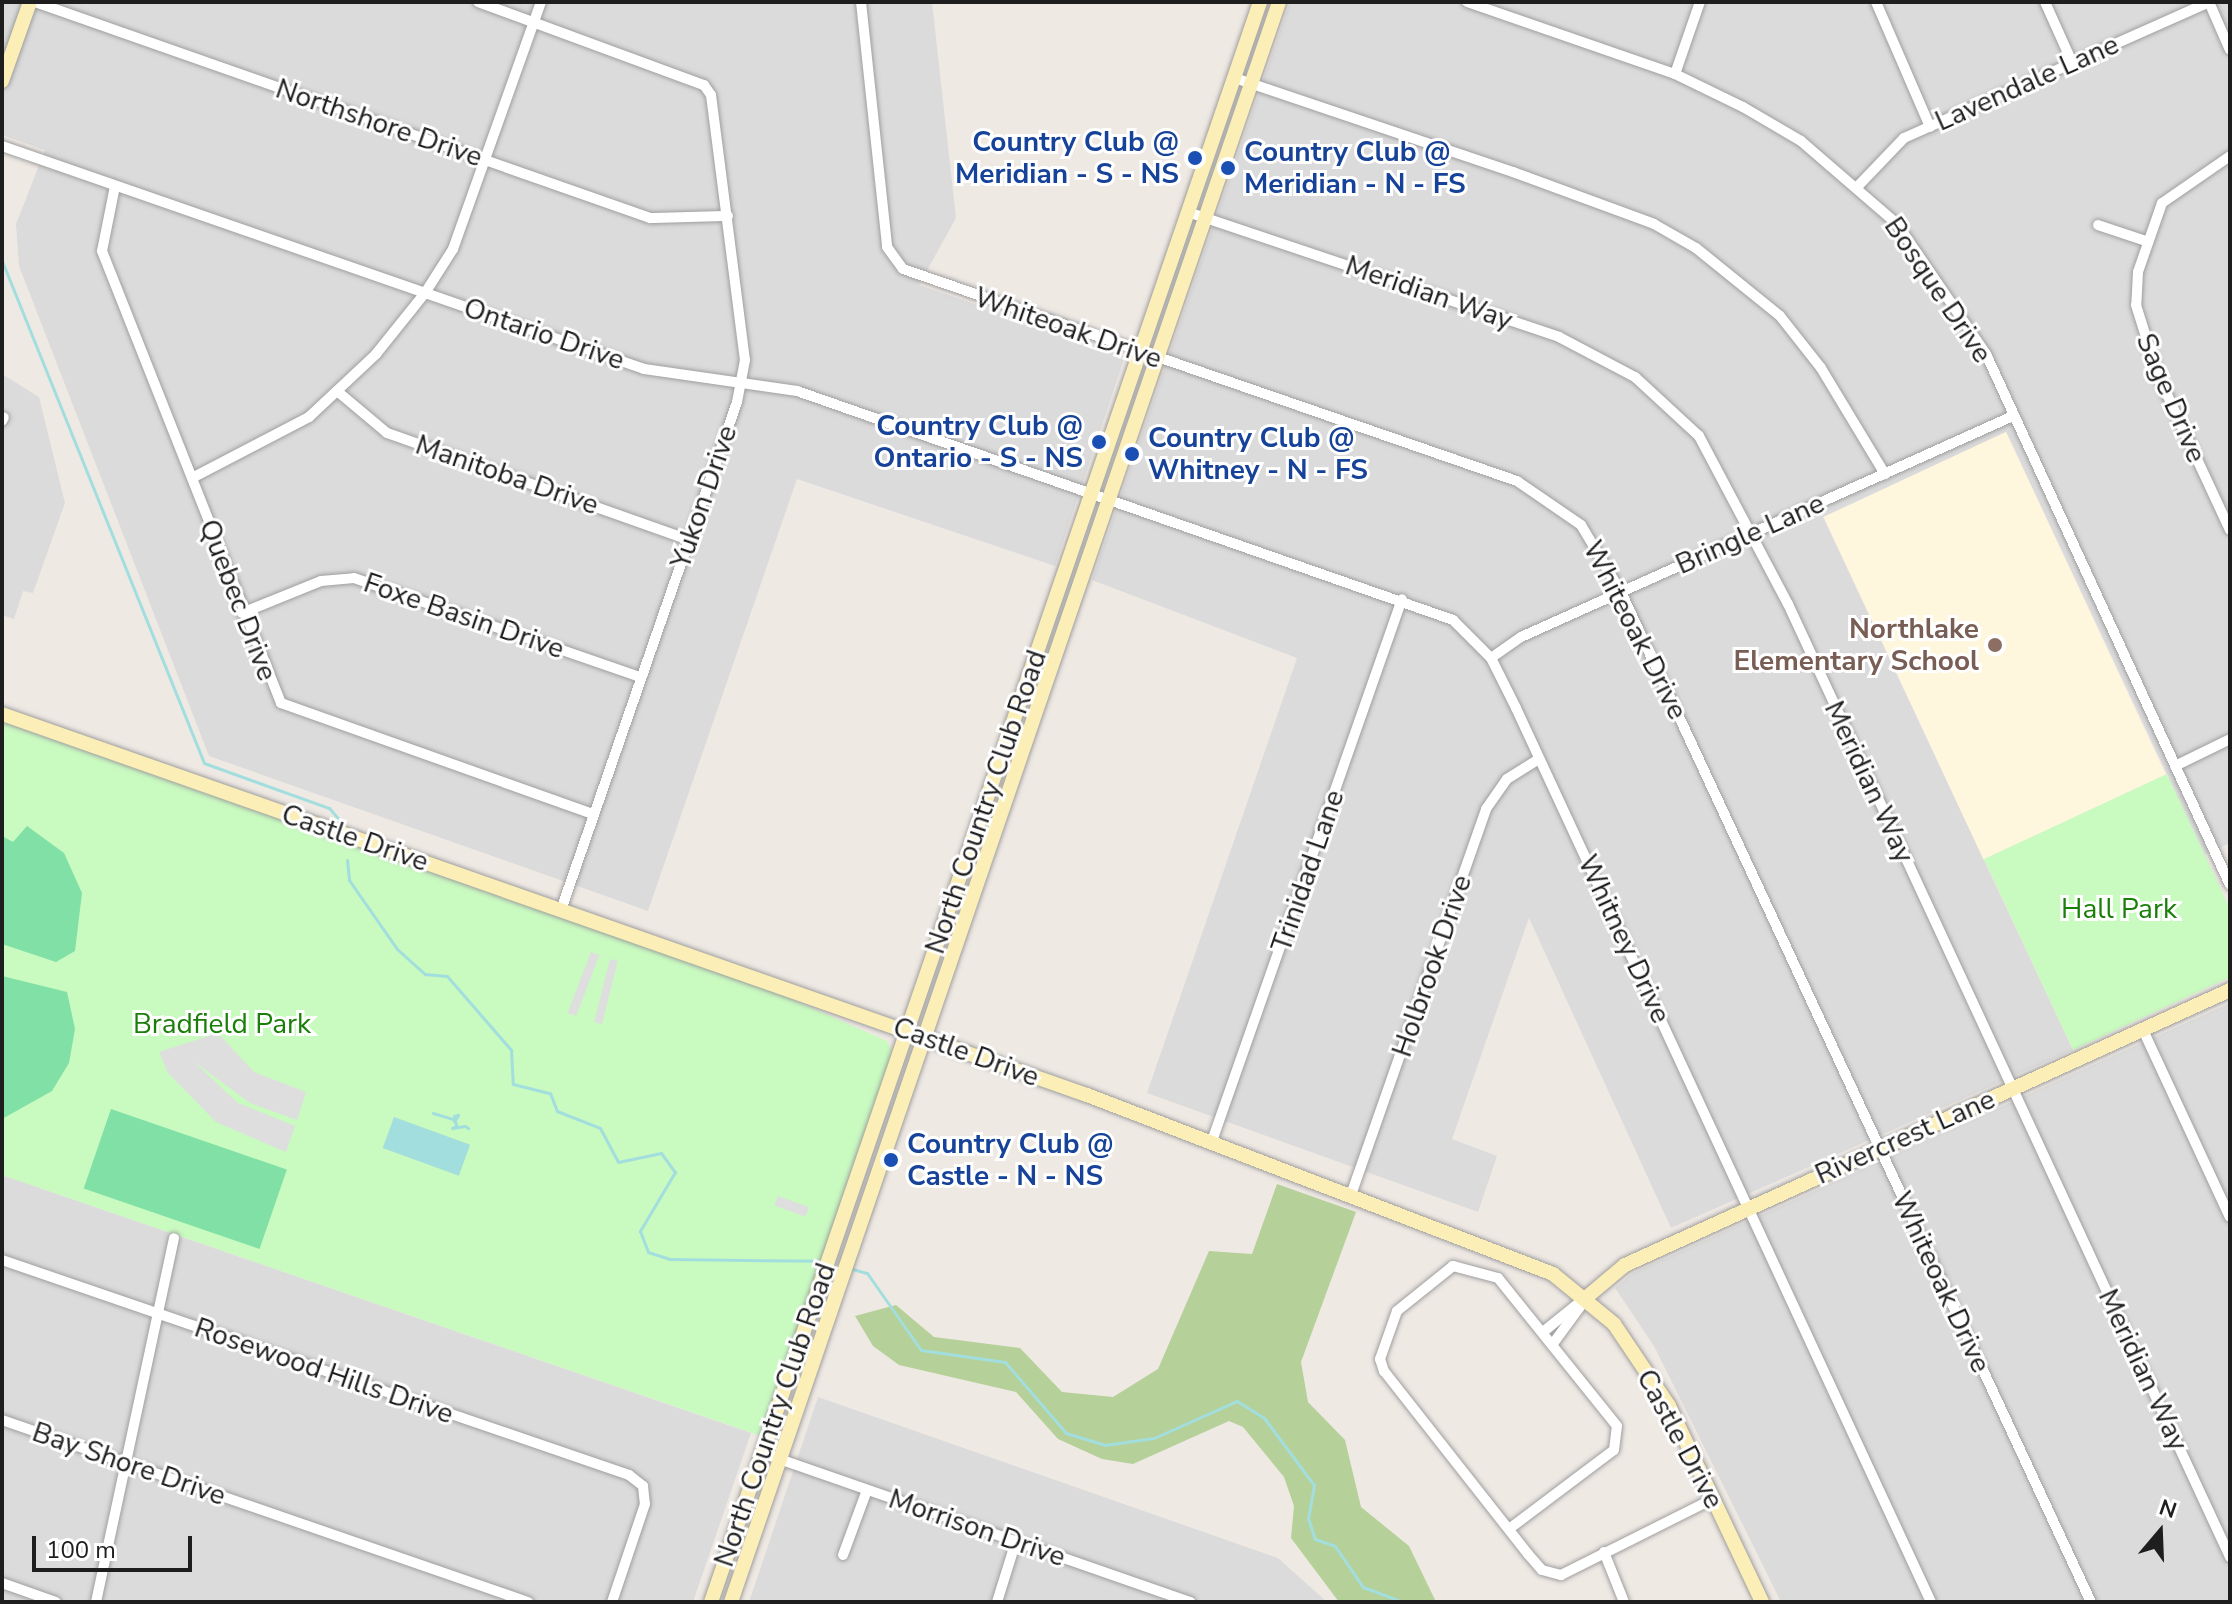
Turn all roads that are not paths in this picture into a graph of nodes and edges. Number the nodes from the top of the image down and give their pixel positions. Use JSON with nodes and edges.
{"nodes":[{"id":1,"x":32,"y":2,"type":"edge"},
{"id":2,"x":478,"y":2,"type":"edge"},
{"id":3,"x":541,"y":2,"type":"edge"},
{"id":4,"x":861,"y":2,"type":"edge"},
{"id":5,"x":1260,"y":2,"type":"edge"},
{"id":6,"x":1279,"y":2,"type":"edge"},
{"id":7,"x":1467,"y":2,"type":"edge"},
{"id":8,"x":1700,"y":2,"type":"edge"},
{"id":9,"x":1876,"y":2,"type":"edge"},
{"id":10,"x":2045,"y":2,"type":"edge"},
{"id":11,"x":2209,"y":2,"type":"edge"},
{"id":12,"x":535,"y":22,"type":"junction"},
{"id":13,"x":2230,"y":50,"type":"edge"},
{"id":14,"x":2072,"y":62,"type":"junction"},
{"id":15,"x":3,"y":74,"type":"edge"},
{"id":16,"x":1675,"y":74,"type":"junction"},
{"id":17,"x":1235,"y":78,"type":"junction"},
{"id":18,"x":1252,"y":84,"type":"junction"},
{"id":19,"x":1930,"y":127,"type":"junction"},
{"id":20,"x":2,"y":146,"type":"edge"},
{"id":21,"x":2230,"y":156,"type":"edge"},
{"id":22,"x":486,"y":159,"type":"junction"},
{"id":23,"x":1859,"y":185,"type":"junction"},
{"id":24,"x":115,"y":186,"type":"junction"},
{"id":25,"x":1188,"y":212,"type":"junction"},
{"id":26,"x":728,"y":216,"type":"junction"},
{"id":27,"x":1205,"y":218,"type":"junction"},
{"id":28,"x":2098,"y":225,"type":"dead end"},
{"id":29,"x":2146,"y":241,"type":"junction"},
{"id":30,"x":425,"y":293,"type":"junction"},
{"id":31,"x":1140,"y":353,"type":"junction"},
{"id":32,"x":1157,"y":359,"type":"junction"},
{"id":33,"x":742,"y":386,"type":"junction"},
{"id":34,"x":337,"y":391,"type":"junction"},
{"id":35,"x":2013,"y":416,"type":"junction"},
{"id":36,"x":1885,"y":474,"type":"junction"},
{"id":37,"x":192,"y":478,"type":"junction"},
{"id":38,"x":1092,"y":495,"type":"junction"},
{"id":39,"x":1108,"y":501,"type":"junction"},
{"id":40,"x":2226,"y":510,"type":"edge"},
{"id":41,"x":2230,"y":530,"type":"edge"},
{"id":42,"x":1753,"y":533,"type":"junction"},
{"id":43,"x":689,"y":540,"type":"junction"},
{"id":44,"x":1621,"y":592,"type":"junction"},
{"id":45,"x":1402,"y":599,"type":"junction"},
{"id":46,"x":242,"y":613,"type":"junction"},
{"id":47,"x":1491,"y":658,"type":"junction"},
{"id":48,"x":640,"y":677,"type":"junction"},
{"id":49,"x":2,"y":714,"type":"edge"},
{"id":50,"x":2230,"y":739,"type":"edge"},
{"id":51,"x":1539,"y":759,"type":"junction"},
{"id":52,"x":2175,"y":766,"type":"junction"},
{"id":53,"x":995,"y":775,"type":"junction"},
{"id":54,"x":1012,"y":781,"type":"junction"},
{"id":55,"x":593,"y":814,"type":"junction"},
{"id":56,"x":2230,"y":885,"type":"edge"},
{"id":57,"x":561,"y":910,"type":"junction"},
{"id":58,"x":2230,"y":990,"type":"edge"},
{"id":59,"x":2143,"y":1030,"type":"junction"},
{"id":60,"x":908,"y":1032,"type":"junction"},
{"id":61,"x":925,"y":1037,"type":"junction"},
{"id":62,"x":2011,"y":1090,"type":"junction"},
{"id":63,"x":1212,"y":1141,"type":"junction"},
{"id":64,"x":1879,"y":1148,"type":"junction"},
{"id":65,"x":1352,"y":1192,"type":"junction"},
{"id":66,"x":1747,"y":1207,"type":"junction"},
{"id":67,"x":2230,"y":1217,"type":"edge"},
{"id":68,"x":174,"y":1238,"type":"dead end"},
{"id":69,"x":2,"y":1260,"type":"edge"},
{"id":70,"x":1588,"y":1296,"type":"junction"},
{"id":71,"x":157,"y":1315,"type":"junction"},
{"id":72,"x":1543,"y":1332,"type":"junction"},
{"id":73,"x":1552,"y":1345,"type":"junction"},
{"id":74,"x":798,"y":1348,"type":"junction"},
{"id":75,"x":816,"y":1354,"type":"junction"},
{"id":76,"x":2,"y":1420,"type":"edge"},
{"id":77,"x":762,"y":1453,"type":"junction"},
{"id":78,"x":780,"y":1459,"type":"junction"},
{"id":79,"x":126,"y":1463,"type":"junction"},
{"id":80,"x":867,"y":1490,"type":"junction"},
{"id":81,"x":1713,"y":1499,"type":"junction"},
{"id":82,"x":1509,"y":1529,"type":"junction"},
{"id":83,"x":1016,"y":1541,"type":"junction"},
{"id":84,"x":1604,"y":1552,"type":"junction"},
{"id":85,"x":843,"y":1555,"type":"dead end"},
{"id":86,"x":2230,"y":1557,"type":"edge"},
{"id":87,"x":2,"y":1583,"type":"edge"},
{"id":88,"x":1164,"y":1597,"type":"edge"},
{"id":89,"x":56,"y":1602,"type":"edge"},
{"id":90,"x":96,"y":1602,"type":"edge"},
{"id":91,"x":528,"y":1602,"type":"edge"},
{"id":92,"x":612,"y":1602,"type":"edge"},
{"id":93,"x":711,"y":1602,"type":"edge"},
{"id":94,"x":731,"y":1602,"type":"edge"},
{"id":95,"x":997,"y":1602,"type":"edge"},
{"id":96,"x":1191,"y":1602,"type":"edge"},
{"id":97,"x":1624,"y":1602,"type":"edge"},
{"id":98,"x":1762,"y":1602,"type":"edge"},
{"id":99,"x":1931,"y":1602,"type":"edge"},
{"id":100,"x":2091,"y":1602,"type":"edge"}],
"edges":[{"from":1,"to":15,"type":"main road"},
{"from":1,"to":22,"type":"street","name":"Northshore Drive"},
{"from":2,"to":12,"type":"street"},
{"from":3,"to":12,"type":"street"},
{"from":4,"to":31,"type":"street","name":"Whiteoak Drive"},
{"from":5,"to":17,"type":"main road","name":"North Country Club Road"},
{"from":6,"to":18,"type":"main road","name":"North Country Club Road"},
{"from":7,"to":16,"type":"street","name":"Bosque Drive"},
{"from":8,"to":16,"type":"street"},
{"from":9,"to":19,"type":"street"},
{"from":10,"to":14,"type":"street"},
{"from":11,"to":13,"type":"street"},
{"from":11,"to":14,"type":"street","name":"Lavendale Lane"},
{"from":12,"to":22,"type":"street"},
{"from":12,"to":26,"type":"street","name":"Yukon Drive"},
{"from":14,"to":19,"type":"street","name":"Lavendale Lane"},
{"from":16,"to":23,"type":"street","name":"Bosque Drive"},
{"from":17,"to":18,"type":"street"},
{"from":17,"to":25,"type":"main road","name":"North Country Club Road"},
{"from":18,"to":27,"type":"main road","name":"North Country Club Road"},
{"from":18,"to":36,"type":"street"},
{"from":19,"to":23,"type":"street","name":"Lavendale Lane"},
{"from":20,"to":24,"type":"street","name":"Ontario Drive"},
{"from":21,"to":29,"type":"street","name":"Sage Drive"},
{"from":22,"to":26,"type":"street","name":"Northshore Drive"},
{"from":22,"to":30,"type":"street"},
{"from":23,"to":35,"type":"street","name":"Bosque Drive"},
{"from":24,"to":30,"type":"street","name":"Ontario Drive"},
{"from":24,"to":37,"type":"street","name":"Quebec Drive"},
{"from":25,"to":27,"type":"street","name":"Meridian Way"},
{"from":25,"to":31,"type":"main road","name":"North Country Club Road"},
{"from":26,"to":33,"type":"street","name":"Yukon Drive"},
{"from":27,"to":32,"type":"main road","name":"North Country Club Road"},
{"from":27,"to":42,"type":"street","name":"Meridian Way"},
{"from":28,"to":29,"type":"street"},
{"from":29,"to":40,"type":"street","name":"Sage Drive"},
{"from":30,"to":33,"type":"street","name":"Ontario Drive"},
{"from":30,"to":34,"type":"street"},
{"from":31,"to":32,"type":"street","name":"Whiteoak Drive"},
{"from":31,"to":38,"type":"main road","name":"North Country Club Road"},
{"from":32,"to":39,"type":"main road","name":"North Country Club Road"},
{"from":32,"to":44,"type":"street","name":"Whiteoak Drive"},
{"from":33,"to":38,"type":"street","name":"Ontario Drive"},
{"from":33,"to":43,"type":"street","name":"Yukon Drive"},
{"from":34,"to":37,"type":"street"},
{"from":34,"to":43,"type":"street","name":"Manitoba Drive"},
{"from":35,"to":36,"type":"street","name":"Bringle Lane"},
{"from":35,"to":52,"type":"street","name":"Bosque Drive"},
{"from":36,"to":42,"type":"street","name":"Bringle Lane"},
{"from":37,"to":46,"type":"street","name":"Quebec Drive"},
{"from":38,"to":39,"type":"street","name":"Ontario Drive"},
{"from":38,"to":53,"type":"main road","name":"North Country Club Road"},
{"from":39,"to":45,"type":"street","name":"Whitney Drive"},
{"from":39,"to":54,"type":"main road","name":"North Country Club Road"},
{"from":40,"to":41,"type":"street","name":"Sage Drive"},
{"from":42,"to":44,"type":"street","name":"Bringle Lane"},
{"from":42,"to":62,"type":"street","name":"Meridian Way"},
{"from":43,"to":48,"type":"street","name":"Yukon Drive"},
{"from":44,"to":47,"type":"street","name":"Bringle Lane"},
{"from":44,"to":64,"type":"street","name":"Whiteoak Drive"},
{"from":45,"to":47,"type":"street","name":"Whitney Drive"},
{"from":45,"to":63,"type":"street","name":"Trinidad Lane"},
{"from":46,"to":48,"type":"street","name":"Foxe Basin Drive"},
{"from":46,"to":55,"type":"street","name":"Quebec Drive"},
{"from":47,"to":51,"type":"street","name":"Whitney Drive"},
{"from":48,"to":55,"type":"street","name":"Yukon Drive"},
{"from":49,"to":57,"type":"main road","name":"Castle Drive"},
{"from":50,"to":52,"type":"street"},
{"from":51,"to":65,"type":"street","name":"Holbrook Drive"},
{"from":51,"to":66,"type":"street","name":"Whitney Drive"},
{"from":52,"to":56,"type":"street","name":"Bosque Drive"},
{"from":53,"to":54,"type":"main road"},
{"from":53,"to":60,"type":"main road","name":"North Country Club Road"},
{"from":54,"to":61,"type":"main road","name":"North Country Club Road"},
{"from":55,"to":57,"type":"street","name":"Yukon Drive"},
{"from":57,"to":60,"type":"main road","name":"Castle Drive"},
{"from":58,"to":59,"type":"main road","name":"Rivercrest Lane"},
{"from":59,"to":62,"type":"main road","name":"Rivercrest Lane"},
{"from":59,"to":67,"type":"street"},
{"from":60,"to":61,"type":"main road","name":"Castle Drive"},
{"from":60,"to":74,"type":"main road","name":"North Country Club Road"},
{"from":61,"to":63,"type":"main road","name":"Castle Drive"},
{"from":61,"to":75,"type":"main road","name":"North Country Club Road"},
{"from":62,"to":64,"type":"main road","name":"Rivercrest Lane"},
{"from":62,"to":86,"type":"street","name":"Meridian Way"},
{"from":63,"to":65,"type":"main road","name":"Castle Drive"},
{"from":64,"to":66,"type":"main road","name":"Rivercrest Lane"},
{"from":64,"to":100,"type":"street","name":"Whiteoak Drive"},
{"from":65,"to":70,"type":"main road","name":"Castle Drive"},
{"from":66,"to":70,"type":"main road","name":"Rivercrest Lane"},
{"from":66,"to":99,"type":"street","name":"Whitney Drive"},
{"from":68,"to":71,"type":"street"},
{"from":69,"to":71,"type":"street","name":"Rosewood Hills Drive"},
{"from":70,"to":72,"type":"street"},
{"from":70,"to":73,"type":"street"},
{"from":70,"to":81,"type":"main road","name":"Castle Drive"},
{"from":71,"to":79,"type":"street"},
{"from":71,"to":92,"type":"street","name":"Rosewood Hills Drive"},
{"from":72,"to":73,"type":"street"},
{"from":72,"to":82,"type":"street"},
{"from":73,"to":82,"type":"street"},
{"from":74,"to":75,"type":"main road"},
{"from":74,"to":77,"type":"main road","name":"North Country Club Road"},
{"from":75,"to":78,"type":"main road","name":"North Country Club Road"},
{"from":76,"to":79,"type":"street","name":"Bay Shore Drive"},
{"from":77,"to":78,"type":"street","name":"Morrison Drive"},
{"from":77,"to":93,"type":"main road","name":"North Country Club Road"},
{"from":78,"to":80,"type":"street","name":"Morrison Drive"},
{"from":78,"to":94,"type":"main road","name":"North Country Club Road"},
{"from":79,"to":90,"type":"street"},
{"from":79,"to":91,"type":"street","name":"Bay Shore Drive"},
{"from":80,"to":83,"type":"street","name":"Morrison Drive"},
{"from":80,"to":85,"type":"street"},
{"from":81,"to":84,"type":"street"},
{"from":81,"to":98,"type":"main road","name":"Castle Drive"},
{"from":82,"to":84,"type":"street"},
{"from":83,"to":88,"type":"street","name":"Morrison Drive"},
{"from":83,"to":95,"type":"street"},
{"from":84,"to":97,"type":"street"},
{"from":87,"to":89,"type":"street"},
{"from":88,"to":96,"type":"street","name":"Morrison Drive"}]}
